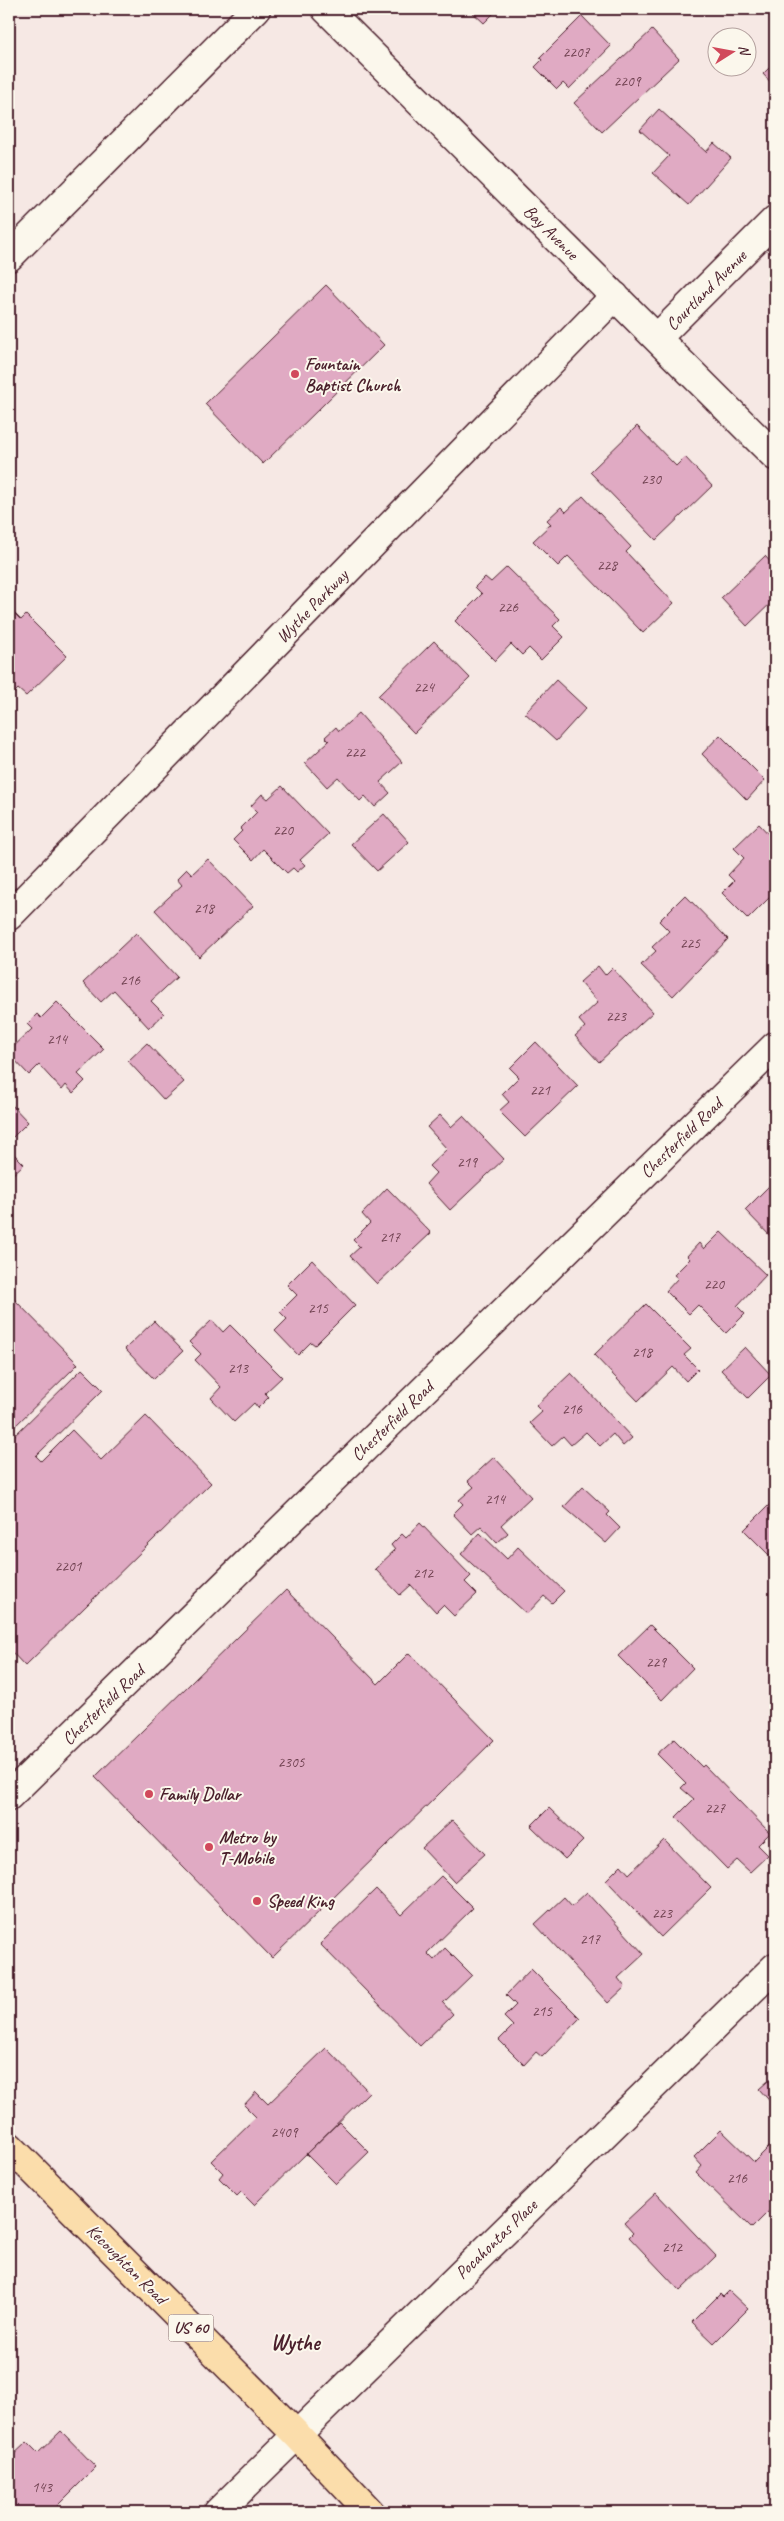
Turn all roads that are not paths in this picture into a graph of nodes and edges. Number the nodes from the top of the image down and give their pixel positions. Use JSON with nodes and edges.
{"nodes":[{"id":1,"x":256,"y":9,"type":"edge"},
{"id":2,"x":326,"y":9,"type":"edge"},
{"id":3,"x":775,"y":220,"type":"edge"},
{"id":4,"x":9,"y":257,"type":"edge"},
{"id":5,"x":614,"y":296,"type":"junction"},
{"id":6,"x":657,"y":338,"type":"junction"},
{"id":7,"x":775,"y":456,"type":"edge"},
{"id":8,"x":9,"y":916,"type":"edge"},
{"id":9,"x":775,"y":1046,"type":"edge"},
{"id":10,"x":9,"y":1796,"type":"edge"},
{"id":11,"x":775,"y":1967,"type":"edge"},
{"id":12,"x":9,"y":2146,"type":"edge"},
{"id":13,"x":297,"y":2434,"type":"junction"},
{"id":14,"x":218,"y":2512,"type":"edge"},
{"id":15,"x":370,"y":2512,"type":"edge"}],
"edges":[{"from":1,"to":4,"type":"street"},
{"from":2,"to":5,"type":"street","name":"Bay Avenue"},
{"from":3,"to":6,"type":"street","name":"Courtland Avenue"},
{"from":5,"to":6,"type":"street","name":"Bay Avenue"},
{"from":5,"to":8,"type":"street","name":"Wythe Parkway"},
{"from":6,"to":7,"type":"street","name":"Bay Avenue"},
{"from":9,"to":10,"type":"street","name":"Chesterfield Road"},
{"from":11,"to":13,"type":"street","name":"Pocahontas Place"},
{"from":12,"to":13,"type":"main road","name":"Kecoughtan Road","number":"US 60"},
{"from":13,"to":14,"type":"street","name":"Pocahontas Place"},
{"from":13,"to":15,"type":"main road","name":"Kecoughtan Road","number":"US 60"}]}
